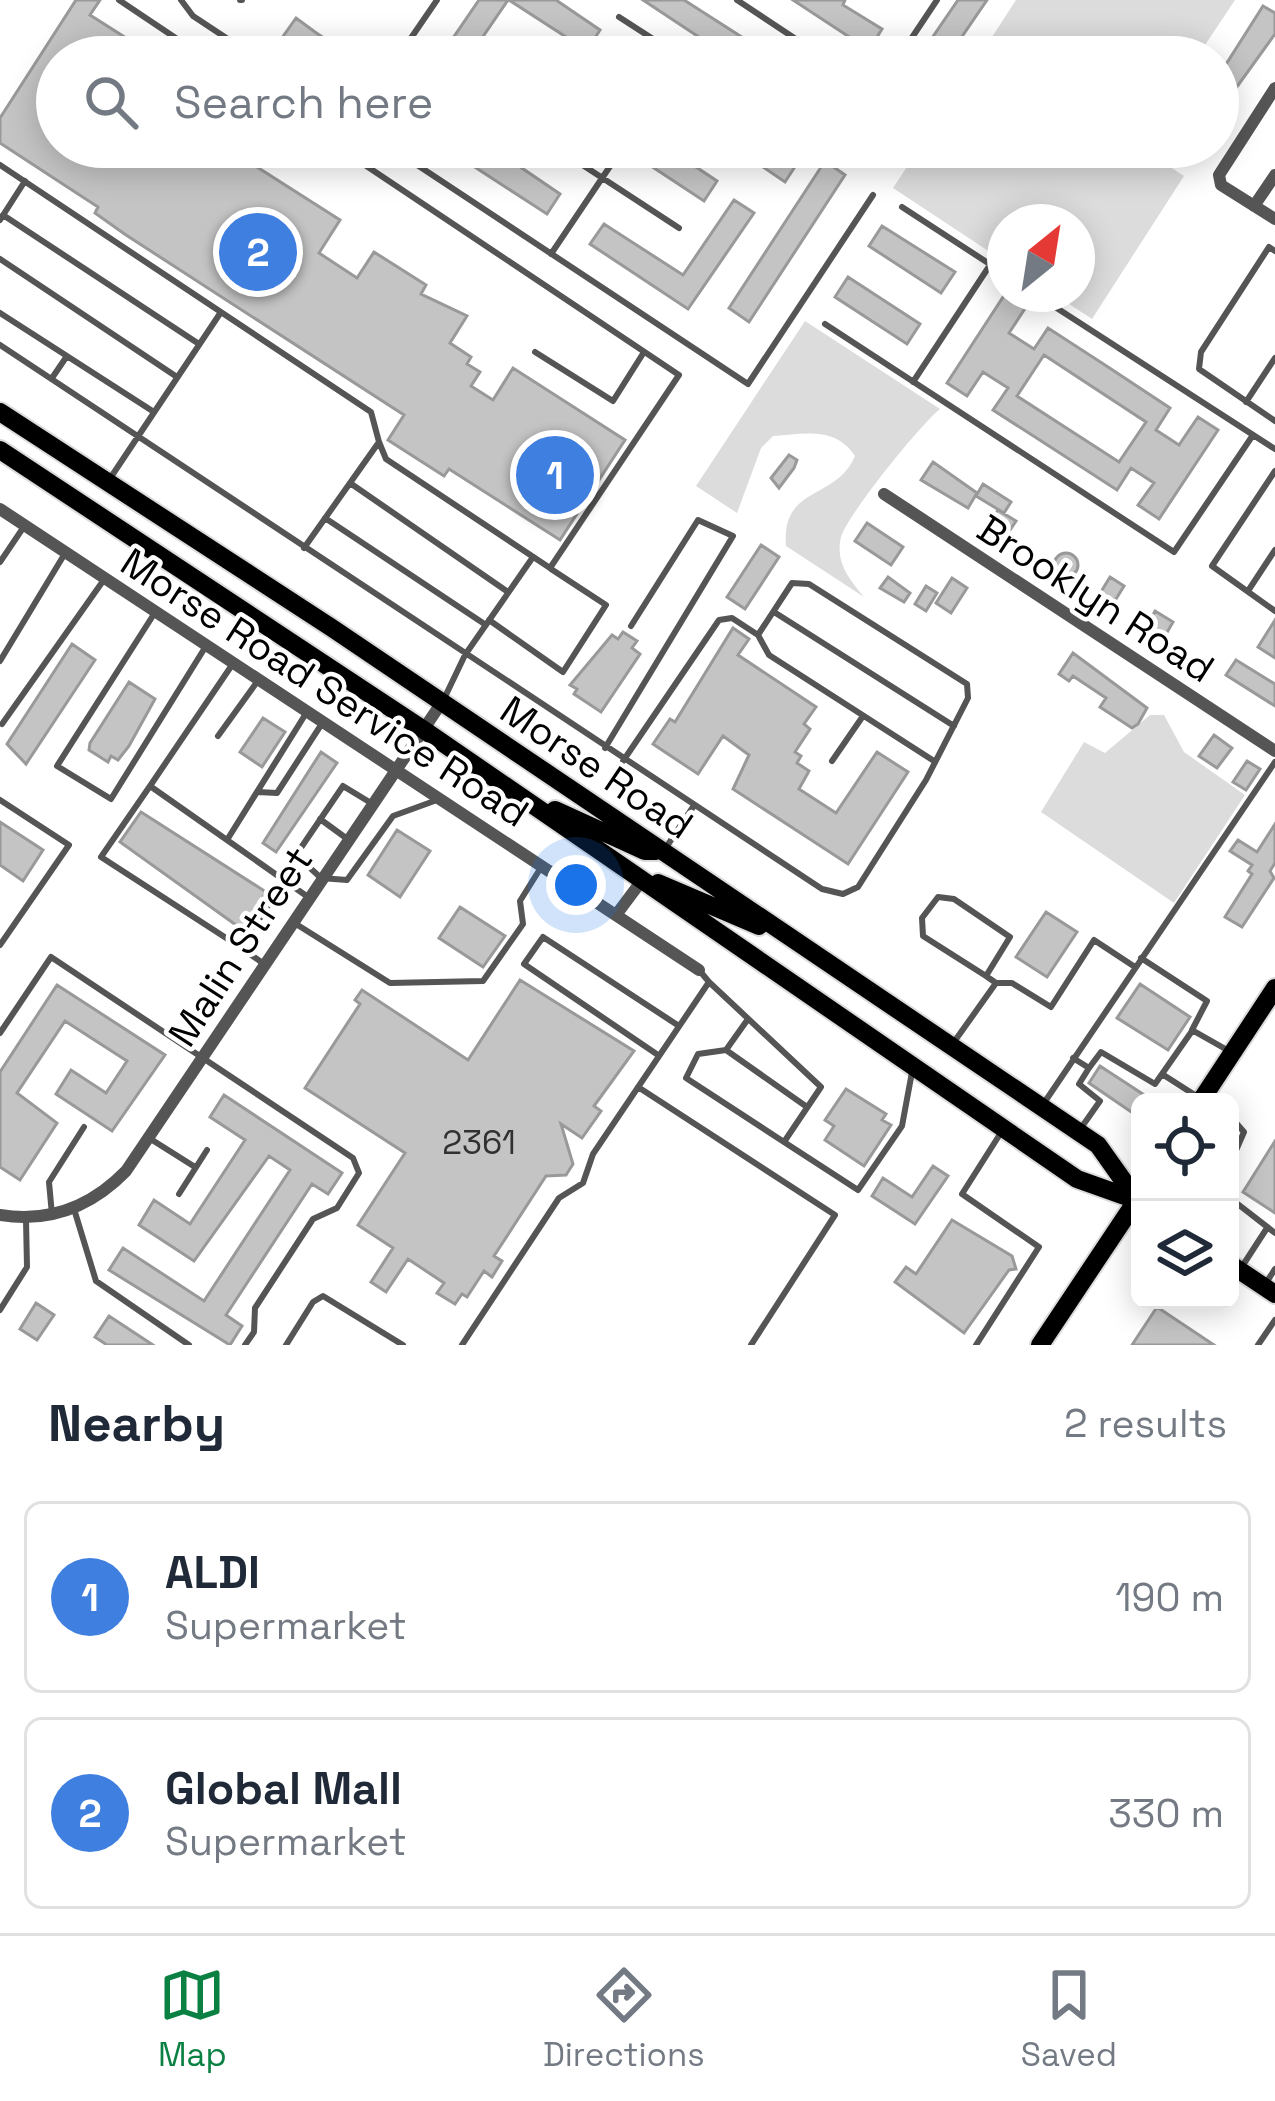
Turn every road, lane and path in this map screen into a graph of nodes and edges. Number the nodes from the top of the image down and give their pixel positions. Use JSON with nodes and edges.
{"nodes":[{"id":1,"x":119,"y":0,"type":"edge"},
{"id":2,"x":181,"y":0,"type":"edge"},
{"id":3,"x":437,"y":0,"type":"edge"},
{"id":4,"x":736,"y":0,"type":"edge"},
{"id":5,"x":937,"y":0,"type":"edge"},
{"id":6,"x":620,"y":17,"type":"dead end"},
{"id":7,"x":173,"y":36,"type":"edge"},
{"id":8,"x":224,"y":36,"type":"edge"},
{"id":9,"x":412,"y":36,"type":"edge"},
{"id":10,"x":649,"y":36,"type":"edge"},
{"id":11,"x":791,"y":36,"type":"edge"},
{"id":12,"x":913,"y":36,"type":"edge"},
{"id":13,"x":1275,"y":88,"type":"edge"},
{"id":14,"x":1239,"y":145,"type":"edge"},
{"id":15,"x":0,"y":165,"type":"edge"},
{"id":16,"x":369,"y":168,"type":"edge"},
{"id":17,"x":422,"y":168,"type":"edge"},
{"id":18,"x":587,"y":168,"type":"edge"},
{"id":19,"x":608,"y":168,"type":"edge"},
{"id":20,"x":1224,"y":168,"type":"edge"},
{"id":21,"x":1275,"y":175,"type":"edge"},
{"id":22,"x":602,"y":178,"type":"junction"},
{"id":23,"x":25,"y":182,"type":"junction"},
{"id":24,"x":873,"y":195,"type":"dead end"},
{"id":25,"x":902,"y":206,"type":"dead end"},
{"id":26,"x":1255,"y":206,"type":"junction"},
{"id":27,"x":2,"y":218,"type":"edge"},
{"id":28,"x":1275,"y":219,"type":"edge"},
{"id":29,"x":679,"y":228,"type":"dead end"},
{"id":30,"x":1275,"y":251,"type":"edge"},
{"id":31,"x":551,"y":254,"type":"junction"},
{"id":32,"x":0,"y":260,"type":"edge"},
{"id":33,"x":987,"y":263,"type":"edge"},
{"id":34,"x":987,"y":270,"type":"edge"},
{"id":35,"x":221,"y":312,"type":"junction"},
{"id":36,"x":1063,"y":312,"type":"edge"},
{"id":37,"x":0,"y":313,"type":"edge"},
{"id":38,"x":825,"y":325,"type":"dead end"},
{"id":39,"x":200,"y":344,"type":"junction"},
{"id":40,"x":0,"y":345,"type":"edge"},
{"id":41,"x":535,"y":352,"type":"dead end"},
{"id":42,"x":644,"y":352,"type":"junction"},
{"id":43,"x":67,"y":356,"type":"junction"},
{"id":44,"x":1275,"y":358,"type":"edge"},
{"id":45,"x":178,"y":377,"type":"junction"},
{"id":46,"x":51,"y":379,"type":"junction"},
{"id":47,"x":914,"y":382,"type":"junction"},
{"id":48,"x":1246,"y":402,"type":"junction"},
{"id":49,"x":0,"y":412,"type":"edge"},
{"id":50,"x":154,"y":412,"type":"junction"},
{"id":51,"x":1275,"y":421,"type":"edge"},
{"id":52,"x":1253,"y":434,"type":"junction"},
{"id":53,"x":138,"y":437,"type":"junction"},
{"id":54,"x":379,"y":442,"type":"junction"},
{"id":55,"x":1275,"y":449,"type":"edge"},
{"id":56,"x":0,"y":450,"type":"edge"},
{"id":57,"x":1275,"y":471,"type":"edge"},
{"id":58,"x":107,"y":482,"type":"junction"},
{"id":59,"x":350,"y":483,"type":"junction"},
{"id":60,"x":884,"y":494,"type":"dead end"},
{"id":61,"x":0,"y":509,"type":"edge"},
{"id":62,"x":325,"y":518,"type":"junction"},
{"id":63,"x":25,"y":525,"type":"junction"},
{"id":64,"x":304,"y":548,"type":"junction"},
{"id":65,"x":1275,"y":550,"type":"edge"},
{"id":66,"x":66,"y":552,"type":"junction"},
{"id":67,"x":533,"y":557,"type":"junction"},
{"id":68,"x":0,"y":562,"type":"edge"},
{"id":69,"x":550,"y":568,"type":"junction"},
{"id":70,"x":105,"y":578,"type":"junction"},
{"id":71,"x":1248,"y":591,"type":"junction"},
{"id":72,"x":508,"y":592,"type":"junction"},
{"id":73,"x":156,"y":611,"type":"junction"},
{"id":74,"x":1275,"y":611,"type":"edge"},
{"id":75,"x":774,"y":612,"type":"junction"},
{"id":76,"x":487,"y":623,"type":"junction"},
{"id":77,"x":631,"y":626,"type":"dead end"},
{"id":78,"x":758,"y":635,"type":"junction"},
{"id":79,"x":207,"y":645,"type":"junction"},
{"id":80,"x":465,"y":655,"type":"junction"},
{"id":81,"x":0,"y":661,"type":"edge"},
{"id":82,"x":233,"y":662,"type":"junction"},
{"id":83,"x":259,"y":679,"type":"junction"},
{"id":84,"x":442,"y":702,"type":"junction"},
{"id":85,"x":307,"y":712,"type":"junction"},
{"id":86,"x":863,"y":716,"type":"junction"},
{"id":87,"x":323,"y":722,"type":"junction"},
{"id":88,"x":2,"y":724,"type":"edge"},
{"id":89,"x":955,"y":726,"type":"junction"},
{"id":90,"x":424,"y":730,"type":"junction"},
{"id":91,"x":218,"y":736,"type":"dead end"},
{"id":92,"x":604,"y":748,"type":"junction"},
{"id":93,"x":1275,"y":752,"type":"edge"},
{"id":94,"x":623,"y":761,"type":"junction"},
{"id":95,"x":832,"y":761,"type":"dead end"},
{"id":96,"x":934,"y":761,"type":"junction"},
{"id":97,"x":1275,"y":762,"type":"edge"},
{"id":98,"x":394,"y":769,"type":"junction"},
{"id":99,"x":150,"y":786,"type":"junction"},
{"id":100,"x":257,"y":792,"type":"junction"},
{"id":101,"x":440,"y":799,"type":"junction"},
{"id":102,"x":0,"y":800,"type":"edge"},
{"id":103,"x":528,"y":801,"type":"junction"},
{"id":104,"x":371,"y":803,"type":"junction"},
{"id":105,"x":693,"y":807,"type":"junction"},
{"id":106,"x":320,"y":819,"type":"junction"},
{"id":107,"x":347,"y":839,"type":"junction"},
{"id":108,"x":227,"y":840,"type":"junction"},
{"id":109,"x":664,"y":850,"type":"junction"},
{"id":110,"x":542,"y":866,"type":"junction"},
{"id":111,"x":321,"y":878,"type":"junction"},
{"id":112,"x":643,"y":879,"type":"junction"},
{"id":113,"x":286,"y":880,"type":"junction"},
{"id":114,"x":309,"y":897,"type":"junction"},
{"id":115,"x":616,"y":915,"type":"junction"},
{"id":116,"x":292,"y":922,"type":"junction"},
{"id":117,"x":0,"y":944,"type":"edge"},
{"id":118,"x":240,"y":947,"type":"junction"},
{"id":119,"x":807,"y":948,"type":"junction"},
{"id":120,"x":1141,"y":958,"type":"junction"},
{"id":121,"x":265,"y":964,"type":"junction"},
{"id":122,"x":1135,"y":967,"type":"junction"},
{"id":123,"x":699,"y":970,"type":"joint"},
{"id":124,"x":986,"y":976,"type":"junction"},
{"id":125,"x":709,"y":982,"type":"junction"},
{"id":126,"x":996,"y":983,"type":"junction"},
{"id":127,"x":1272,"y":997,"type":"edge"},
{"id":128,"x":748,"y":1019,"type":"junction"},
{"id":129,"x":679,"y":1026,"type":"junction"},
{"id":130,"x":1192,"y":1030,"type":"junction"},
{"id":131,"x":0,"y":1033,"type":"edge"},
{"id":132,"x":952,"y":1046,"type":"junction"},
{"id":133,"x":726,"y":1050,"type":"junction"},
{"id":134,"x":1232,"y":1053,"type":"junction"},
{"id":135,"x":659,"y":1056,"type":"junction"},
{"id":136,"x":1073,"y":1058,"type":"junction"},
{"id":137,"x":202,"y":1059,"type":"junction"},
{"id":138,"x":914,"y":1066,"type":"junction"},
{"id":139,"x":1089,"y":1068,"type":"junction"},
{"id":140,"x":1162,"y":1074,"type":"junction"},
{"id":141,"x":638,"y":1087,"type":"junction"},
{"id":142,"x":1191,"y":1093,"type":"edge"},
{"id":143,"x":1208,"y":1093,"type":"edge"},
{"id":144,"x":1042,"y":1106,"type":"junction"},
{"id":145,"x":807,"y":1107,"type":"junction"},
{"id":146,"x":84,"y":1127,"type":"dead end"},
{"id":147,"x":1004,"y":1129,"type":"junction"},
{"id":148,"x":1079,"y":1131,"type":"junction"},
{"id":149,"x":149,"y":1138,"type":"junction"},
{"id":150,"x":784,"y":1142,"type":"junction"},
{"id":151,"x":206,"y":1150,"type":"dead end"},
{"id":152,"x":196,"y":1167,"type":"junction"},
{"id":153,"x":1131,"y":1188,"type":"edge"},
{"id":154,"x":179,"y":1194,"type":"dead end"},
{"id":155,"x":1131,"y":1196,"type":"edge"},
{"id":156,"x":1138,"y":1201,"type":"edge"},
{"id":157,"x":1234,"y":1201,"type":"edge"},
{"id":158,"x":74,"y":1209,"type":"junction"},
{"id":159,"x":0,"y":1215,"type":"edge"},
{"id":160,"x":52,"y":1215,"type":"junction"},
{"id":161,"x":26,"y":1219,"type":"junction"},
{"id":162,"x":1271,"y":1231,"type":"edge"},
{"id":163,"x":1239,"y":1262,"type":"edge"},
{"id":164,"x":1275,"y":1269,"type":"edge"},
{"id":165,"x":1239,"y":1270,"type":"edge"},
{"id":166,"x":1269,"y":1290,"type":"edge"},
{"id":167,"x":0,"y":1310,"type":"edge"},
{"id":168,"x":1275,"y":1320,"type":"edge"},
{"id":169,"x":189,"y":1345,"type":"edge"},
{"id":170,"x":245,"y":1345,"type":"edge"},
{"id":171,"x":286,"y":1345,"type":"edge"},
{"id":172,"x":403,"y":1345,"type":"edge"},
{"id":173,"x":462,"y":1345,"type":"edge"},
{"id":174,"x":751,"y":1345,"type":"edge"},
{"id":175,"x":976,"y":1345,"type":"edge"},
{"id":176,"x":1040,"y":1345,"type":"edge"},
{"id":177,"x":1258,"y":1345,"type":"edge"}],
"edges":[{"from":1,"to":7,"type":"lane"},
{"from":2,"to":8,"type":"lane"},
{"from":3,"to":9,"type":"lane"},
{"from":4,"to":11,"type":"lane"},
{"from":5,"to":12,"type":"lane"},
{"from":6,"to":10,"type":"lane"},
{"from":13,"to":14,"type":"street"},
{"from":15,"to":23,"type":"lane"},
{"from":16,"to":42,"type":"lane"},
{"from":17,"to":31,"type":"lane"},
{"from":18,"to":22,"type":"lane"},
{"from":19,"to":22,"type":"lane"},
{"from":20,"to":26,"type":"street"},
{"from":21,"to":26,"type":"street"},
{"from":22,"to":29,"type":"lane"},
{"from":22,"to":31,"type":"lane"},
{"from":23,"to":27,"type":"lane"},
{"from":23,"to":35,"type":"lane"},
{"from":24,"to":31,"type":"lane"},
{"from":25,"to":33,"type":"lane"},
{"from":26,"to":28,"type":"street"},
{"from":27,"to":39,"type":"lane"},
{"from":30,"to":48,"type":"lane"},
{"from":32,"to":45,"type":"lane"},
{"from":34,"to":47,"type":"lane"},
{"from":35,"to":39,"type":"lane"},
{"from":35,"to":54,"type":"lane"},
{"from":36,"to":52,"type":"lane"},
{"from":37,"to":43,"type":"lane"},
{"from":38,"to":47,"type":"lane"},
{"from":39,"to":45,"type":"lane"},
{"from":40,"to":46,"type":"lane"},
{"from":41,"to":42,"type":"lane"},
{"from":42,"to":69,"type":"lane"},
{"from":43,"to":46,"type":"lane"},
{"from":43,"to":50,"type":"lane"},
{"from":44,"to":48,"type":"lane"},
{"from":45,"to":50,"type":"lane"},
{"from":46,"to":53,"type":"lane"},
{"from":47,"to":52,"type":"lane"},
{"from":48,"to":51,"type":"lane"},
{"from":49,"to":58,"type":"main road","name":"Morse Road"},
{"from":50,"to":53,"type":"lane"},
{"from":52,"to":55,"type":"lane"},
{"from":53,"to":58,"type":"lane"},
{"from":53,"to":64,"type":"lane"},
{"from":54,"to":59,"type":"lane"},
{"from":54,"to":67,"type":"lane"},
{"from":56,"to":90,"type":"main road","name":"Morse Road"},
{"from":57,"to":71,"type":"lane"},
{"from":58,"to":84,"type":"main road","name":"Morse Road"},
{"from":59,"to":62,"type":"lane"},
{"from":59,"to":72,"type":"lane"},
{"from":60,"to":93,"type":"street","name":"Brooklyn Road"},
{"from":61,"to":63,"type":"street","name":"Morse Road Service Road"},
{"from":62,"to":64,"type":"lane"},
{"from":62,"to":76,"type":"lane"},
{"from":63,"to":66,"type":"street","name":"Morse Road Service Road"},
{"from":63,"to":68,"type":"lane"},
{"from":64,"to":80,"type":"lane"},
{"from":65,"to":71,"type":"lane"},
{"from":66,"to":70,"type":"street","name":"Morse Road Service Road"},
{"from":66,"to":81,"type":"lane"},
{"from":67,"to":69,"type":"lane"},
{"from":67,"to":72,"type":"lane"},
{"from":69,"to":76,"type":"lane"},
{"from":70,"to":73,"type":"street","name":"Morse Road Service Road"},
{"from":70,"to":88,"type":"lane"},
{"from":71,"to":74,"type":"lane"},
{"from":72,"to":76,"type":"lane"},
{"from":73,"to":79,"type":"street","name":"Morse Road Service Road"},
{"from":73,"to":79,"type":"lane"},
{"from":75,"to":78,"type":"lane"},
{"from":75,"to":89,"type":"lane"},
{"from":75,"to":89,"type":"lane"},
{"from":76,"to":80,"type":"lane"},
{"from":77,"to":92,"type":"lane"},
{"from":78,"to":86,"type":"lane"},
{"from":78,"to":94,"type":"lane"},
{"from":79,"to":82,"type":"street","name":"Morse Road Service Road"},
{"from":80,"to":84,"type":"lane"},
{"from":80,"to":92,"type":"lane"},
{"from":82,"to":83,"type":"street","name":"Morse Road Service Road"},
{"from":82,"to":99,"type":"lane"},
{"from":83,"to":85,"type":"street","name":"Morse Road Service Road"},
{"from":83,"to":91,"type":"lane"},
{"from":84,"to":90,"type":"street","name":"Malin Street"},
{"from":84,"to":109,"type":"main road","name":"Morse Road"},
{"from":85,"to":87,"type":"street","name":"Morse Road Service Road"},
{"from":85,"to":100,"type":"lane"},
{"from":86,"to":95,"type":"lane"},
{"from":86,"to":96,"type":"lane"},
{"from":87,"to":98,"type":"street","name":"Morse Road Service Road"},
{"from":87,"to":100,"type":"lane"},
{"from":89,"to":96,"type":"lane"},
{"from":90,"to":98,"type":"street","name":"Malin Street"},
{"from":90,"to":103,"type":"main road","name":"Morse Road"},
{"from":92,"to":94,"type":"lane"},
{"from":94,"to":105,"type":"lane"},
{"from":96,"to":105,"type":"lane"},
{"from":97,"to":120,"type":"lane"},
{"from":98,"to":101,"type":"street","name":"Morse Road Service Road"},
{"from":98,"to":104,"type":"street","name":"Malin Street"},
{"from":99,"to":108,"type":"lane"},
{"from":99,"to":118,"type":"lane"},
{"from":100,"to":108,"type":"lane"},
{"from":101,"to":110,"type":"street","name":"Morse Road Service Road"},
{"from":101,"to":111,"type":"lane"},
{"from":102,"to":117,"type":"lane"},
{"from":103,"to":109,"type":"main road"},
{"from":103,"to":112,"type":"main road","name":"Morse Road"},
{"from":104,"to":106,"type":"lane"},
{"from":104,"to":107,"type":"street","name":"Malin Street"},
{"from":105,"to":109,"type":"lane"},
{"from":106,"to":107,"type":"lane"},
{"from":106,"to":111,"type":"lane"},
{"from":107,"to":111,"type":"street","name":"Malin Street"},
{"from":108,"to":113,"type":"lane"},
{"from":109,"to":119,"type":"main road","name":"Morse Road"},
{"from":110,"to":115,"type":"street","name":"Morse Road Service Road"},
{"from":110,"to":116,"type":"lane"},
{"from":111,"to":114,"type":"street","name":"Malin Street"},
{"from":112,"to":115,"type":"street"},
{"from":112,"to":119,"type":"main road"},
{"from":112,"to":138,"type":"main road","name":"Morse Road"},
{"from":113,"to":114,"type":"lane"},
{"from":113,"to":118,"type":"lane"},
{"from":114,"to":116,"type":"street","name":"Malin Street"},
{"from":115,"to":123,"type":"street","name":"Morse Road Service Road"},
{"from":116,"to":121,"type":"street","name":"Malin Street"},
{"from":118,"to":121,"type":"lane"},
{"from":119,"to":132,"type":"main road","name":"Morse Road"},
{"from":120,"to":122,"type":"lane"},
{"from":120,"to":130,"type":"lane"},
{"from":121,"to":137,"type":"street","name":"Malin Street"},
{"from":122,"to":126,"type":"lane"},
{"from":122,"to":136,"type":"lane"},
{"from":123,"to":125,"type":"lane"},
{"from":124,"to":124,"type":"lane"},
{"from":124,"to":126,"type":"lane"},
{"from":125,"to":128,"type":"lane"},
{"from":125,"to":129,"type":"lane"},
{"from":126,"to":132,"type":"lane"},
{"from":127,"to":134,"type":"main road"},
{"from":128,"to":133,"type":"lane"},
{"from":128,"to":145,"type":"lane"},
{"from":129,"to":135,"type":"lane"},
{"from":129,"to":135,"type":"lane"},
{"from":130,"to":134,"type":"lane"},
{"from":130,"to":140,"type":"lane"},
{"from":131,"to":137,"type":"lane"},
{"from":132,"to":144,"type":"main road","name":"Morse Road"},
{"from":133,"to":145,"type":"lane"},
{"from":133,"to":150,"type":"lane"},
{"from":134,"to":143,"type":"main road"},
{"from":135,"to":141,"type":"lane"},
{"from":136,"to":139,"type":"lane"},
{"from":136,"to":144,"type":"lane"},
{"from":137,"to":149,"type":"street","name":"Malin Street"},
{"from":137,"to":170,"type":"lane"},
{"from":138,"to":147,"type":"main road","name":"Morse Road"},
{"from":138,"to":150,"type":"lane"},
{"from":139,"to":140,"type":"lane"},
{"from":139,"to":148,"type":"lane"},
{"from":140,"to":142,"type":"lane"},
{"from":141,"to":173,"type":"lane"},
{"from":141,"to":174,"type":"lane"},
{"from":144,"to":148,"type":"main road","name":"Morse Road"},
{"from":145,"to":150,"type":"lane"},
{"from":146,"to":160,"type":"lane"},
{"from":147,"to":155,"type":"main road","name":"Morse Road"},
{"from":147,"to":175,"type":"lane"},
{"from":148,"to":153,"type":"main road","name":"Morse Road"},
{"from":149,"to":152,"type":"lane"},
{"from":149,"to":158,"type":"street","name":"Malin Street"},
{"from":151,"to":152,"type":"lane"},
{"from":152,"to":154,"type":"lane"},
{"from":156,"to":176,"type":"main road"},
{"from":157,"to":162,"type":"lane"},
{"from":158,"to":160,"type":"street"},
{"from":158,"to":169,"type":"lane"},
{"from":159,"to":161,"type":"street"},
{"from":160,"to":161,"type":"street"},
{"from":161,"to":167,"type":"lane"},
{"from":162,"to":163,"type":"lane"},
{"from":164,"to":166,"type":"lane"},
{"from":165,"to":166,"type":"main road"},
{"from":168,"to":177,"type":"lane"},
{"from":171,"to":172,"type":"lane"}]}
